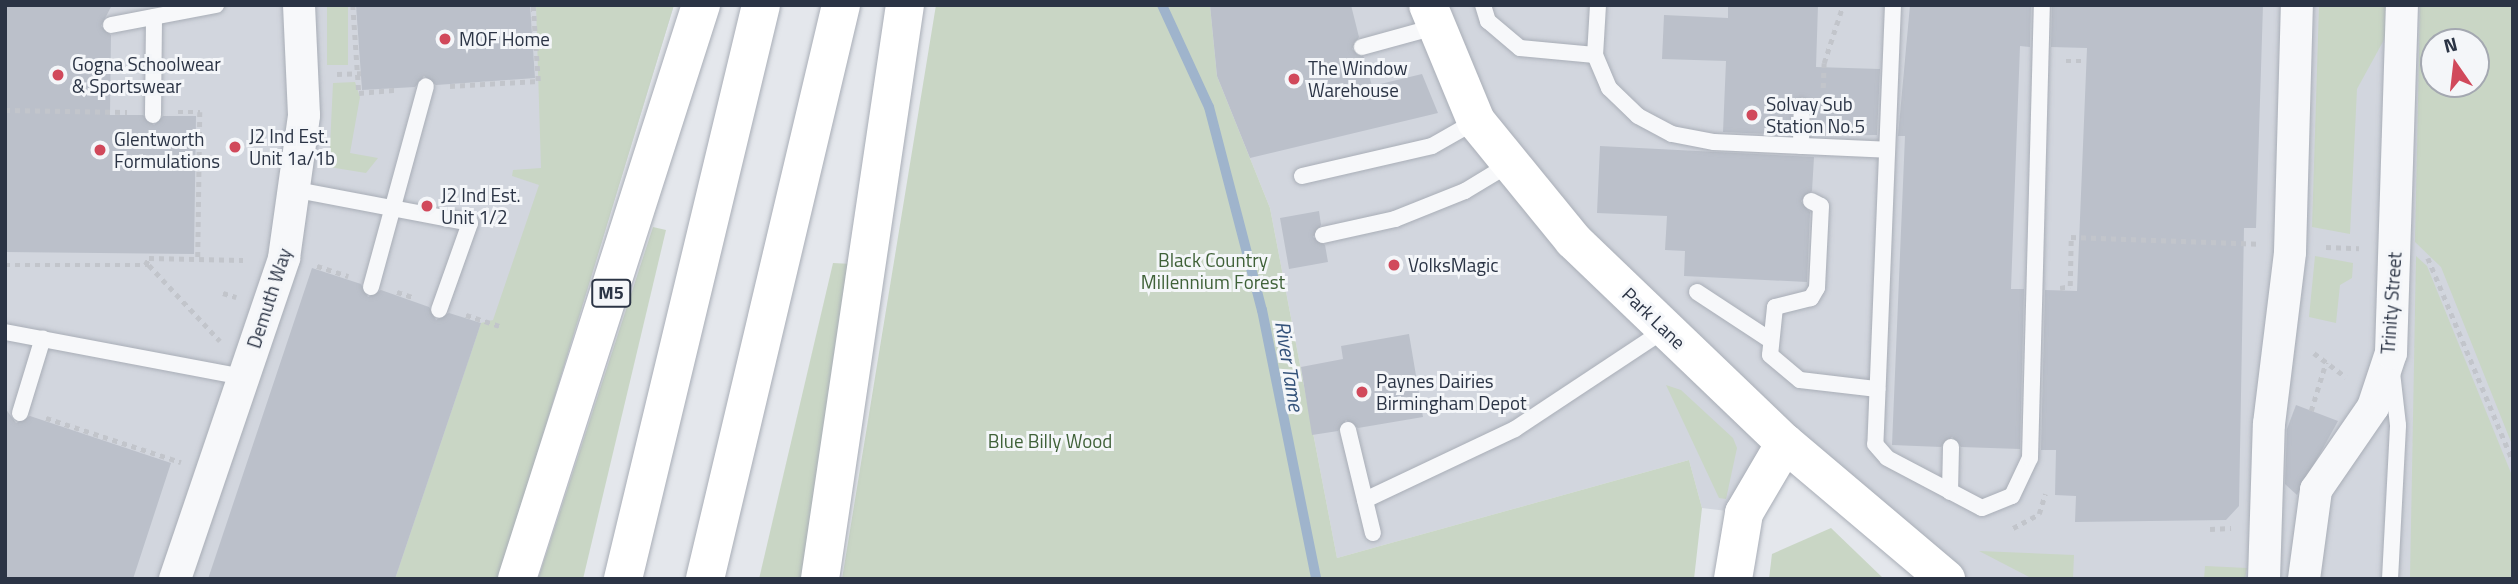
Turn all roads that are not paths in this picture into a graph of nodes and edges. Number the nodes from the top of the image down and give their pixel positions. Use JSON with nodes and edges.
{"nodes":[{"id":1,"x":216,"y":5,"type":"edge"},
{"id":2,"x":299,"y":5,"type":"edge"},
{"id":3,"x":701,"y":5,"type":"edge"},
{"id":4,"x":761,"y":5,"type":"edge"},
{"id":5,"x":841,"y":5,"type":"edge"},
{"id":6,"x":905,"y":5,"type":"edge"},
{"id":7,"x":1483,"y":5,"type":"edge"},
{"id":8,"x":1598,"y":5,"type":"edge"},
{"id":9,"x":1893,"y":5,"type":"edge"},
{"id":10,"x":2042,"y":5,"type":"edge"},
{"id":11,"x":2297,"y":5,"type":"edge"},
{"id":12,"x":2402,"y":5,"type":"edge"},
{"id":13,"x":1431,"y":16,"type":"edge"},
{"id":14,"x":154,"y":17,"type":"junction"},
{"id":15,"x":111,"y":25,"type":"dead end"},
{"id":16,"x":1362,"y":47,"type":"dead end"},
{"id":17,"x":1595,"y":55,"type":"junction"},
{"id":18,"x":426,"y":87,"type":"road end"},
{"id":19,"x":1802,"y":107,"type":"dead end"},
{"id":20,"x":153,"y":115,"type":"dead end"},
{"id":21,"x":1476,"y":121,"type":"junction"},
{"id":22,"x":1801,"y":146,"type":"junction"},
{"id":23,"x":1887,"y":150,"type":"junction"},
{"id":24,"x":1508,"y":165,"type":"junction"},
{"id":25,"x":1302,"y":176,"type":"dead end"},
{"id":26,"x":297,"y":190,"type":"junction"},
{"id":27,"x":1811,"y":201,"type":"dead end"},
{"id":28,"x":393,"y":208,"type":"junction"},
{"id":29,"x":1323,"y":235,"type":"dead end"},
{"id":30,"x":372,"y":286,"type":"road end"},
{"id":31,"x":1697,"y":292,"type":"dead end"},
{"id":32,"x":439,"y":308,"type":"road end"},
{"id":33,"x":1666,"y":329,"type":"junction"},
{"id":34,"x":5,"y":332,"type":"edge"},
{"id":35,"x":43,"y":338,"type":"junction"},
{"id":36,"x":1770,"y":340,"type":"junction"},
{"id":37,"x":2391,"y":353,"type":"junction"},
{"id":38,"x":244,"y":377,"type":"junction"},
{"id":39,"x":1877,"y":389,"type":"junction"},
{"id":40,"x":20,"y":411,"type":"road end"},
{"id":41,"x":1348,"y":430,"type":"dead end"},
{"id":42,"x":1785,"y":443,"type":"junction"},
{"id":43,"x":1951,"y":447,"type":"dead end"},
{"id":44,"x":1950,"y":492,"type":"junction"},
{"id":45,"x":1365,"y":500,"type":"junction"},
{"id":46,"x":1373,"y":533,"type":"dead end"},
{"id":47,"x":175,"y":579,"type":"edge"},
{"id":48,"x":517,"y":579,"type":"edge"},
{"id":49,"x":623,"y":579,"type":"edge"},
{"id":50,"x":705,"y":579,"type":"edge"},
{"id":51,"x":820,"y":579,"type":"edge"},
{"id":52,"x":1733,"y":579,"type":"edge"},
{"id":53,"x":1946,"y":579,"type":"edge"},
{"id":54,"x":2264,"y":579,"type":"edge"},
{"id":55,"x":2304,"y":579,"type":"edge"},
{"id":56,"x":2390,"y":579,"type":"edge"}],
"edges":[{"from":1,"to":14,"type":"lane"},
{"from":2,"to":26,"type":"street","name":"Demuth Way"},
{"from":3,"to":48,"type":"main road","number":"M5"},
{"from":4,"to":49,"type":"main road"},
{"from":5,"to":50,"type":"main road"},
{"from":6,"to":51,"type":"main road"},
{"from":7,"to":17,"type":"lane"},
{"from":8,"to":17,"type":"lane"},
{"from":9,"to":23,"type":"lane"},
{"from":10,"to":44,"type":"lane"},
{"from":11,"to":54,"type":"street"},
{"from":12,"to":37,"type":"street","name":"Trinity Street"},
{"from":13,"to":16,"type":"lane"},
{"from":13,"to":21,"type":"main road","name":"Park Lane"},
{"from":14,"to":15,"type":"lane"},
{"from":14,"to":20,"type":"lane"},
{"from":17,"to":22,"type":"lane"},
{"from":18,"to":28,"type":"lane"},
{"from":19,"to":22,"type":"lane"},
{"from":21,"to":24,"type":"main road","name":"Park Lane"},
{"from":21,"to":25,"type":"lane"},
{"from":22,"to":23,"type":"lane"},
{"from":23,"to":39,"type":"lane"},
{"from":24,"to":29,"type":"lane"},
{"from":24,"to":33,"type":"main road","name":"Park Lane"},
{"from":26,"to":28,"type":"lane"},
{"from":26,"to":38,"type":"street","name":"Demuth Way"},
{"from":27,"to":36,"type":"lane"},
{"from":28,"to":30,"type":"lane"},
{"from":28,"to":32,"type":"lane"},
{"from":31,"to":36,"type":"lane"},
{"from":33,"to":42,"type":"main road","name":"Park Lane"},
{"from":33,"to":45,"type":"lane"},
{"from":34,"to":35,"type":"lane"},
{"from":35,"to":38,"type":"lane"},
{"from":35,"to":40,"type":"lane"},
{"from":36,"to":39,"type":"lane"},
{"from":37,"to":55,"type":"street","name":"Trinity Street"},
{"from":37,"to":56,"type":"lane"},
{"from":38,"to":47,"type":"street","name":"Demuth Way"},
{"from":39,"to":44,"type":"lane"},
{"from":41,"to":45,"type":"lane"},
{"from":42,"to":52,"type":"main road"},
{"from":42,"to":53,"type":"main road","name":"Park Lane"},
{"from":43,"to":44,"type":"lane"},
{"from":45,"to":46,"type":"lane"}]}
